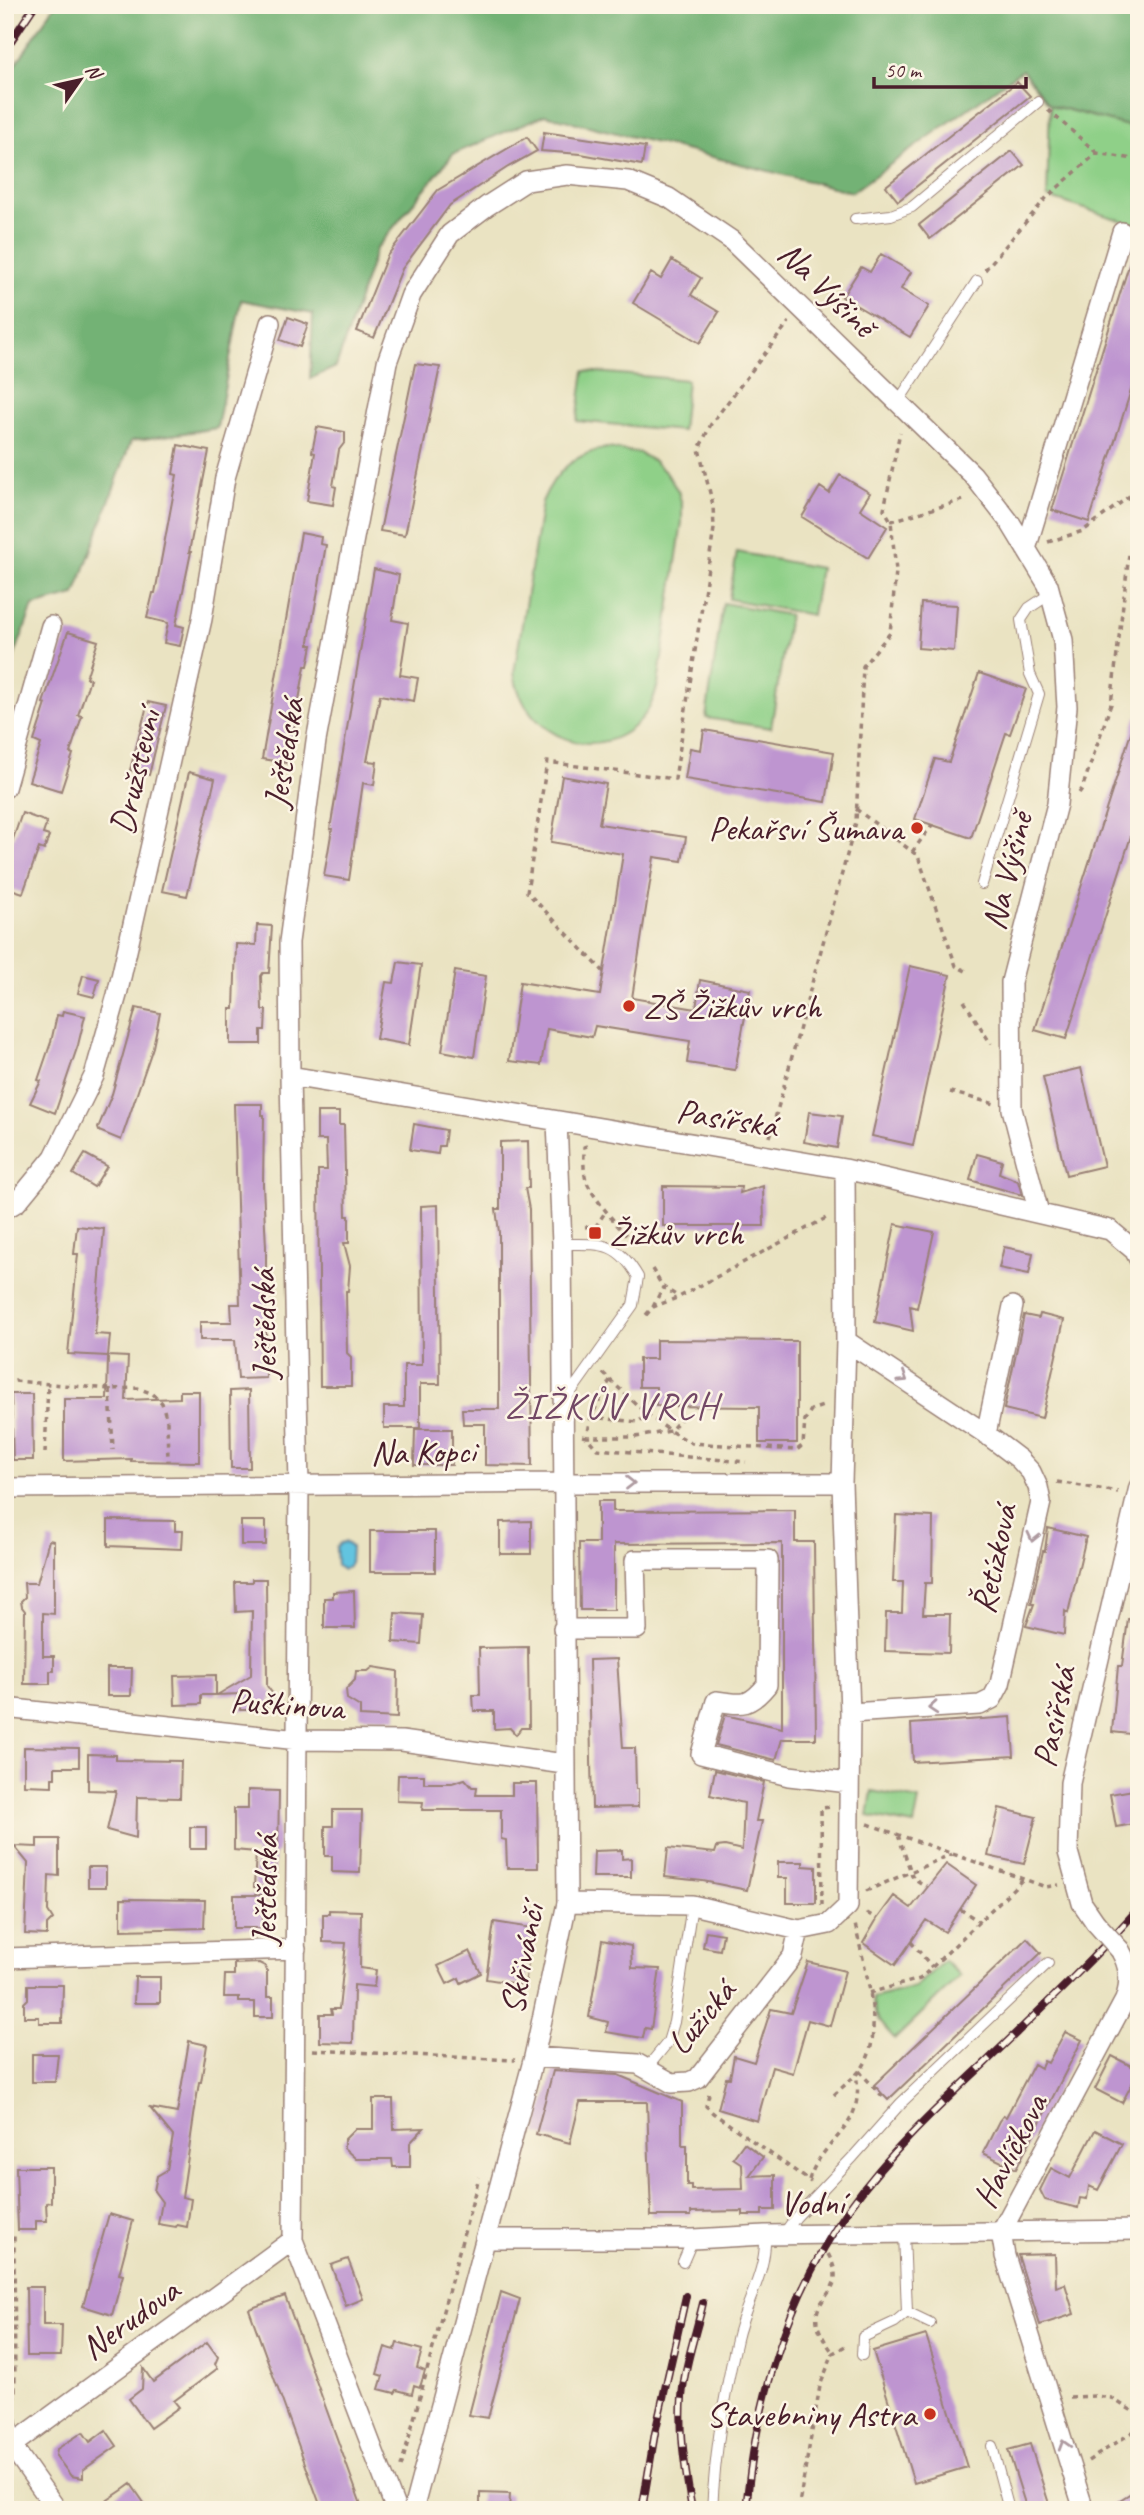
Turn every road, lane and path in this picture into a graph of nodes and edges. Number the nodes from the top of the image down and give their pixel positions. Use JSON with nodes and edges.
{"nodes":[{"id":1,"x":1038,"y":102,"type":"joint"},
{"id":2,"x":1097,"y":153,"type":"junction"},
{"id":3,"x":1139,"y":160,"type":"edge"},
{"id":4,"x":526,"y":181,"type":"joint"},
{"id":5,"x":855,"y":219,"type":"dead end"},
{"id":6,"x":1122,"y":232,"type":"dead end"},
{"id":7,"x":977,"y":281,"type":"joint"},
{"id":8,"x":800,"y":307,"type":"junction"},
{"id":9,"x":270,"y":323,"type":"dead end"},
{"id":10,"x":902,"y":405,"type":"junction"},
{"id":11,"x":1139,"y":489,"type":"edge"},
{"id":12,"x":988,"y":493,"type":"junction"},
{"id":13,"x":891,"y":521,"type":"junction"},
{"id":14,"x":1139,"y":544,"type":"edge"},
{"id":15,"x":1026,"y":550,"type":"junction"},
{"id":16,"x":1050,"y":594,"type":"junction"},
{"id":17,"x":51,"y":626,"type":"dead end"},
{"id":18,"x":5,"y":788,"type":"edge"},
{"id":19,"x":1075,"y":797,"type":"dead end"},
{"id":20,"x":856,"y":808,"type":"junction"},
{"id":21,"x":932,"y":825,"type":"dead end"},
{"id":22,"x":912,"y":852,"type":"junction"},
{"id":23,"x":982,"y":884,"type":"dead end"},
{"id":24,"x":604,"y":972,"type":"dead end"},
{"id":25,"x":968,"y":972,"type":"dead end"},
{"id":26,"x":964,"y":1001,"type":"dead end"},
{"id":27,"x":991,"y":1045,"type":"dead end"},
{"id":28,"x":290,"y":1076,"type":"junction"},
{"id":29,"x":950,"y":1092,"type":"dead end"},
{"id":30,"x":1012,"y":1109,"type":"junction"},
{"id":31,"x":557,"y":1121,"type":"junction"},
{"id":32,"x":592,"y":1143,"type":"dead end"},
{"id":33,"x":764,"y":1156,"type":"junction"},
{"id":34,"x":845,"y":1169,"type":"junction"},
{"id":35,"x":5,"y":1209,"type":"edge"},
{"id":36,"x":827,"y":1210,"type":"dead end"},
{"id":37,"x":1039,"y":1213,"type":"junction"},
{"id":38,"x":826,"y":1218,"type":"junction"},
{"id":39,"x":826,"y":1232,"type":"dead end"},
{"id":40,"x":562,"y":1244,"type":"junction"},
{"id":41,"x":637,"y":1249,"type":"dead end"},
{"id":42,"x":1139,"y":1259,"type":"edge"},
{"id":43,"x":651,"y":1268,"type":"dead end"},
{"id":44,"x":663,"y":1287,"type":"junction"},
{"id":45,"x":679,"y":1297,"type":"junction"},
{"id":46,"x":1013,"y":1306,"type":"dead end"},
{"id":47,"x":653,"y":1307,"type":"junction"},
{"id":48,"x":644,"y":1318,"type":"dead end"},
{"id":49,"x":846,"y":1341,"type":"junction"},
{"id":50,"x":601,"y":1372,"type":"dead end"},
{"id":51,"x":610,"y":1380,"type":"junction"},
{"id":52,"x":5,"y":1384,"type":"edge"},
{"id":53,"x":48,"y":1385,"type":"junction"},
{"id":54,"x":110,"y":1390,"type":"junction"},
{"id":55,"x":562,"y":1405,"type":"junction"},
{"id":56,"x":830,"y":1405,"type":"dead end"},
{"id":57,"x":648,"y":1415,"type":"junction"},
{"id":58,"x":684,"y":1415,"type":"dead end"},
{"id":59,"x":591,"y":1417,"type":"junction"},
{"id":60,"x":670,"y":1431,"type":"junction"},
{"id":61,"x":986,"y":1434,"type":"junction"},
{"id":62,"x":562,"y":1435,"type":"junction"},
{"id":63,"x":587,"y":1437,"type":"junction"},
{"id":64,"x":113,"y":1450,"type":"dead end"},
{"id":65,"x":45,"y":1453,"type":"dead end"},
{"id":66,"x":168,"y":1461,"type":"dead end"},
{"id":67,"x":755,"y":1462,"type":"dead end"},
{"id":68,"x":562,"y":1483,"type":"junction"},
{"id":69,"x":842,"y":1483,"type":"junction"},
{"id":70,"x":299,"y":1485,"type":"junction"},
{"id":71,"x":1038,"y":1487,"type":"junction"},
{"id":72,"x":5,"y":1488,"type":"edge"},
{"id":73,"x":1138,"y":1491,"type":"edge"},
{"id":74,"x":563,"y":1629,"type":"junction"},
{"id":75,"x":5,"y":1708,"type":"edge"},
{"id":76,"x":850,"y":1713,"type":"junction"},
{"id":77,"x":298,"y":1740,"type":"junction"},
{"id":78,"x":564,"y":1764,"type":"junction"},
{"id":79,"x":841,"y":1782,"type":"junction"},
{"id":80,"x":849,"y":1818,"type":"junction"},
{"id":81,"x":898,"y":1835,"type":"junction"},
{"id":82,"x":954,"y":1853,"type":"junction"},
{"id":83,"x":911,"y":1872,"type":"junction"},
{"id":84,"x":1023,"y":1879,"type":"junction"},
{"id":85,"x":1064,"y":1884,"type":"dead end"},
{"id":86,"x":926,"y":1886,"type":"dead end"},
{"id":87,"x":849,"y":1899,"type":"junction"},
{"id":88,"x":567,"y":1903,"type":"junction"},
{"id":89,"x":692,"y":1905,"type":"junction"},
{"id":90,"x":960,"y":1909,"type":"dead end"},
{"id":91,"x":826,"y":1918,"type":"junction"},
{"id":92,"x":853,"y":1919,"type":"dead end"},
{"id":93,"x":980,"y":1922,"type":"junction"},
{"id":94,"x":799,"y":1930,"type":"junction"},
{"id":95,"x":911,"y":1942,"type":"dead end"},
{"id":96,"x":296,"y":1948,"type":"junction"},
{"id":97,"x":1121,"y":1950,"type":"joint"},
{"id":98,"x":5,"y":1958,"type":"edge"},
{"id":99,"x":1048,"y":1964,"type":"dead end"},
{"id":100,"x":932,"y":1967,"type":"junction"},
{"id":101,"x":869,"y":1993,"type":"junction"},
{"id":102,"x":295,"y":2049,"type":"junction"},
{"id":103,"x":514,"y":2049,"type":"dead end"},
{"id":104,"x":534,"y":2057,"type":"junction"},
{"id":105,"x":646,"y":2069,"type":"junction"},
{"id":106,"x":858,"y":2072,"type":"junction"},
{"id":107,"x":709,"y":2094,"type":"dead end"},
{"id":108,"x":834,"y":2095,"type":"dead end"},
{"id":109,"x":886,"y":2100,"type":"dead end"},
{"id":110,"x":482,"y":2167,"type":"dead end"},
{"id":111,"x":809,"y":2180,"type":"junction"},
{"id":112,"x":815,"y":2185,"type":"dead end"},
{"id":113,"x":1139,"y":2230,"type":"edge"},
{"id":114,"x":1001,"y":2232,"type":"junction"},
{"id":115,"x":5,"y":2233,"type":"edge"},
{"id":116,"x":904,"y":2233,"type":"junction"},
{"id":117,"x":774,"y":2235,"type":"junction"},
{"id":118,"x":485,"y":2239,"type":"junction"},
{"id":119,"x":693,"y":2239,"type":"junction"},
{"id":120,"x":293,"y":2240,"type":"junction"},
{"id":121,"x":828,"y":2254,"type":"dead end"},
{"id":122,"x":683,"y":2262,"type":"dead end"},
{"id":123,"x":907,"y":2312,"type":"junction"},
{"id":124,"x":930,"y":2323,"type":"dead end"},
{"id":125,"x":863,"y":2337,"type":"junction"},
{"id":126,"x":833,"y":2353,"type":"junction"},
{"id":127,"x":862,"y":2355,"type":"dead end"},
{"id":128,"x":1061,"y":2396,"type":"dead end"},
{"id":129,"x":5,"y":2415,"type":"edge"},
{"id":130,"x":1139,"y":2415,"type":"edge"},
{"id":131,"x":1139,"y":2428,"type":"edge"},
{"id":132,"x":32,"y":2431,"type":"junction"},
{"id":133,"x":992,"y":2446,"type":"dead end"},
{"id":134,"x":8,"y":2448,"type":"edge"},
{"id":135,"x":1082,"y":2465,"type":"dead end"},
{"id":136,"x":400,"y":2470,"type":"dead end"},
{"id":137,"x":57,"y":2510,"type":"edge"},
{"id":138,"x":396,"y":2510,"type":"edge"},
{"id":139,"x":413,"y":2510,"type":"edge"},
{"id":140,"x":712,"y":2510,"type":"edge"},
{"id":141,"x":798,"y":2510,"type":"edge"},
{"id":142,"x":1009,"y":2510,"type":"edge"},
{"id":143,"x":1084,"y":2510,"type":"edge"}],
"edges":[{"from":1,"to":2,"type":"path"},
{"from":1,"to":5,"type":"lane"},
{"from":2,"to":3,"type":"path"},
{"from":2,"to":7,"type":"path"},
{"from":4,"to":8,"type":"street","name":"Na Výšině"},
{"from":4,"to":28,"type":"street","name":"Ještědská"},
{"from":6,"to":15,"type":"street"},
{"from":7,"to":10,"type":"lane"},
{"from":8,"to":10,"type":"street","name":"Na Výšině"},
{"from":8,"to":24,"type":"path"},
{"from":9,"to":35,"type":"street","name":"Družstevní"},
{"from":10,"to":12,"type":"street","name":"Na Výšině"},
{"from":10,"to":13,"type":"path"},
{"from":11,"to":15,"type":"path"},
{"from":12,"to":13,"type":"path"},
{"from":12,"to":15,"type":"street","name":"Na Výšině"},
{"from":13,"to":20,"type":"path"},
{"from":14,"to":19,"type":"path"},
{"from":15,"to":16,"type":"street","name":"Na Výšině"},
{"from":16,"to":23,"type":"lane"},
{"from":16,"to":30,"type":"street","name":"Na Výšině"},
{"from":17,"to":18,"type":"street"},
{"from":20,"to":22,"type":"path"},
{"from":20,"to":33,"type":"path"},
{"from":21,"to":22,"type":"path"},
{"from":22,"to":25,"type":"path"},
{"from":26,"to":27,"type":"path"},
{"from":28,"to":31,"type":"street","name":"Pasířská"},
{"from":28,"to":70,"type":"street","name":"Ještědská"},
{"from":29,"to":30,"type":"path"},
{"from":30,"to":37,"type":"street","name":"Na Výšině"},
{"from":31,"to":33,"type":"street","name":"Pasířská"},
{"from":31,"to":40,"type":"street","name":"Skřivánčí"},
{"from":32,"to":41,"type":"path"},
{"from":33,"to":34,"type":"street","name":"Pasířská"},
{"from":34,"to":37,"type":"street","name":"Pasířská"},
{"from":34,"to":49,"type":"street"},
{"from":36,"to":38,"type":"path"},
{"from":37,"to":42,"type":"street","name":"Pasířská"},
{"from":38,"to":39,"type":"path"},
{"from":38,"to":45,"type":"path"},
{"from":40,"to":55,"type":"street","name":"Skřivánčí"},
{"from":40,"to":55,"type":"lane"},
{"from":43,"to":44,"type":"path"},
{"from":44,"to":45,"type":"path"},
{"from":44,"to":47,"type":"path"},
{"from":45,"to":47,"type":"path"},
{"from":46,"to":61,"type":"street"},
{"from":47,"to":48,"type":"path"},
{"from":49,"to":61,"type":"street","name":"Řetízková","one_way":true},
{"from":49,"to":69,"type":"street"},
{"from":50,"to":51,"type":"path"},
{"from":51,"to":57,"type":"path"},
{"from":51,"to":59,"type":"path"},
{"from":52,"to":53,"type":"path"},
{"from":53,"to":54,"type":"path"},
{"from":53,"to":65,"type":"path"},
{"from":54,"to":64,"type":"path"},
{"from":54,"to":66,"type":"path"},
{"from":55,"to":62,"type":"street","name":"Skřivánčí"},
{"from":56,"to":60,"type":"path"},
{"from":57,"to":59,"type":"path"},
{"from":57,"to":60,"type":"path"},
{"from":58,"to":60,"type":"path"},
{"from":59,"to":63,"type":"path"},
{"from":60,"to":63,"type":"path"},
{"from":61,"to":71,"type":"street","name":"Řetízková"},
{"from":62,"to":63,"type":"path"},
{"from":62,"to":68,"type":"street","name":"Skřivánčí"},
{"from":63,"to":67,"type":"path"},
{"from":68,"to":69,"type":"street","name":"Na Kopci","one_way":true},
{"from":68,"to":70,"type":"street","name":"Na Kopci"},
{"from":68,"to":74,"type":"street","name":"Skřivánčí"},
{"from":69,"to":76,"type":"street"},
{"from":70,"to":72,"type":"street","name":"Na Kopci"},
{"from":70,"to":77,"type":"street","name":"Ještědská"},
{"from":71,"to":73,"type":"path"},
{"from":71,"to":76,"type":"street","name":"Řetízková","one_way":true},
{"from":73,"to":97,"type":"street","name":"Pasířská","bridge":true},
{"from":74,"to":78,"type":"street","name":"Skřivánčí"},
{"from":74,"to":79,"type":"street"},
{"from":75,"to":77,"type":"street","name":"Puškinova"},
{"from":76,"to":79,"type":"street"},
{"from":77,"to":78,"type":"street","name":"Puškinova"},
{"from":77,"to":96,"type":"street","name":"Ještědská"},
{"from":78,"to":88,"type":"street","name":"Skřivánčí"},
{"from":79,"to":80,"type":"street"},
{"from":79,"to":91,"type":"path"},
{"from":80,"to":81,"type":"path"},
{"from":80,"to":87,"type":"street"},
{"from":81,"to":82,"type":"path"},
{"from":81,"to":83,"type":"path"},
{"from":82,"to":83,"type":"path"},
{"from":82,"to":84,"type":"path"},
{"from":83,"to":86,"type":"path"},
{"from":83,"to":87,"type":"path"},
{"from":84,"to":85,"type":"path"},
{"from":84,"to":93,"type":"path"},
{"from":87,"to":91,"type":"street"},
{"from":88,"to":89,"type":"street"},
{"from":88,"to":104,"type":"street","name":"Skřivánčí"},
{"from":89,"to":94,"type":"street"},
{"from":89,"to":105,"type":"lane"},
{"from":90,"to":93,"type":"path"},
{"from":91,"to":94,"type":"street"},
{"from":92,"to":101,"type":"path"},
{"from":93,"to":100,"type":"path"},
{"from":94,"to":105,"type":"street","name":"Lužická"},
{"from":95,"to":100,"type":"path"},
{"from":96,"to":98,"type":"street"},
{"from":96,"to":102,"type":"street","name":"Ještědská"},
{"from":97,"to":114,"type":"street","name":"Havlíčkova"},
{"from":99,"to":117,"type":"lane"},
{"from":100,"to":101,"type":"path"},
{"from":101,"to":106,"type":"path"},
{"from":102,"to":103,"type":"path"},
{"from":102,"to":120,"type":"street","name":"Ještědská"},
{"from":104,"to":105,"type":"street","name":"Lužická"},
{"from":104,"to":118,"type":"street","name":"Skřivánčí"},
{"from":106,"to":108,"type":"path"},
{"from":106,"to":109,"type":"path"},
{"from":106,"to":111,"type":"path"},
{"from":107,"to":111,"type":"path"},
{"from":110,"to":136,"type":"path"},
{"from":111,"to":112,"type":"path"},
{"from":113,"to":114,"type":"street","name":"Vodní"},
{"from":114,"to":116,"type":"street","name":"Vodní"},
{"from":143,"to":114,"type":"street","name":"Havlíčkova","one_way":true},
{"from":115,"to":132,"type":"path"},
{"from":116,"to":117,"type":"street","name":"Vodní"},
{"from":116,"to":123,"type":"lane"},
{"from":117,"to":119,"type":"street","name":"Vodní"},
{"from":117,"to":140,"type":"lane"},
{"from":118,"to":119,"type":"street","name":"Vodní"},
{"from":118,"to":139,"type":"street","name":"Skřivánčí"},
{"from":119,"to":122,"type":"lane"},
{"from":120,"to":132,"type":"street","name":"Nerudova"},
{"from":120,"to":138,"type":"street","name":"Ještědská"},
{"from":121,"to":126,"type":"path"},
{"from":123,"to":124,"type":"lane"},
{"from":123,"to":125,"type":"lane"},
{"from":125,"to":126,"type":"path"},
{"from":125,"to":127,"type":"lane"},
{"from":126,"to":141,"type":"path"},
{"from":128,"to":130,"type":"path"},
{"from":129,"to":134,"type":"street"},
{"from":131,"to":135,"type":"path"},
{"from":132,"to":134,"type":"street","name":"Nerudova"},
{"from":133,"to":142,"type":"lane"},
{"from":134,"to":137,"type":"street"}]}
